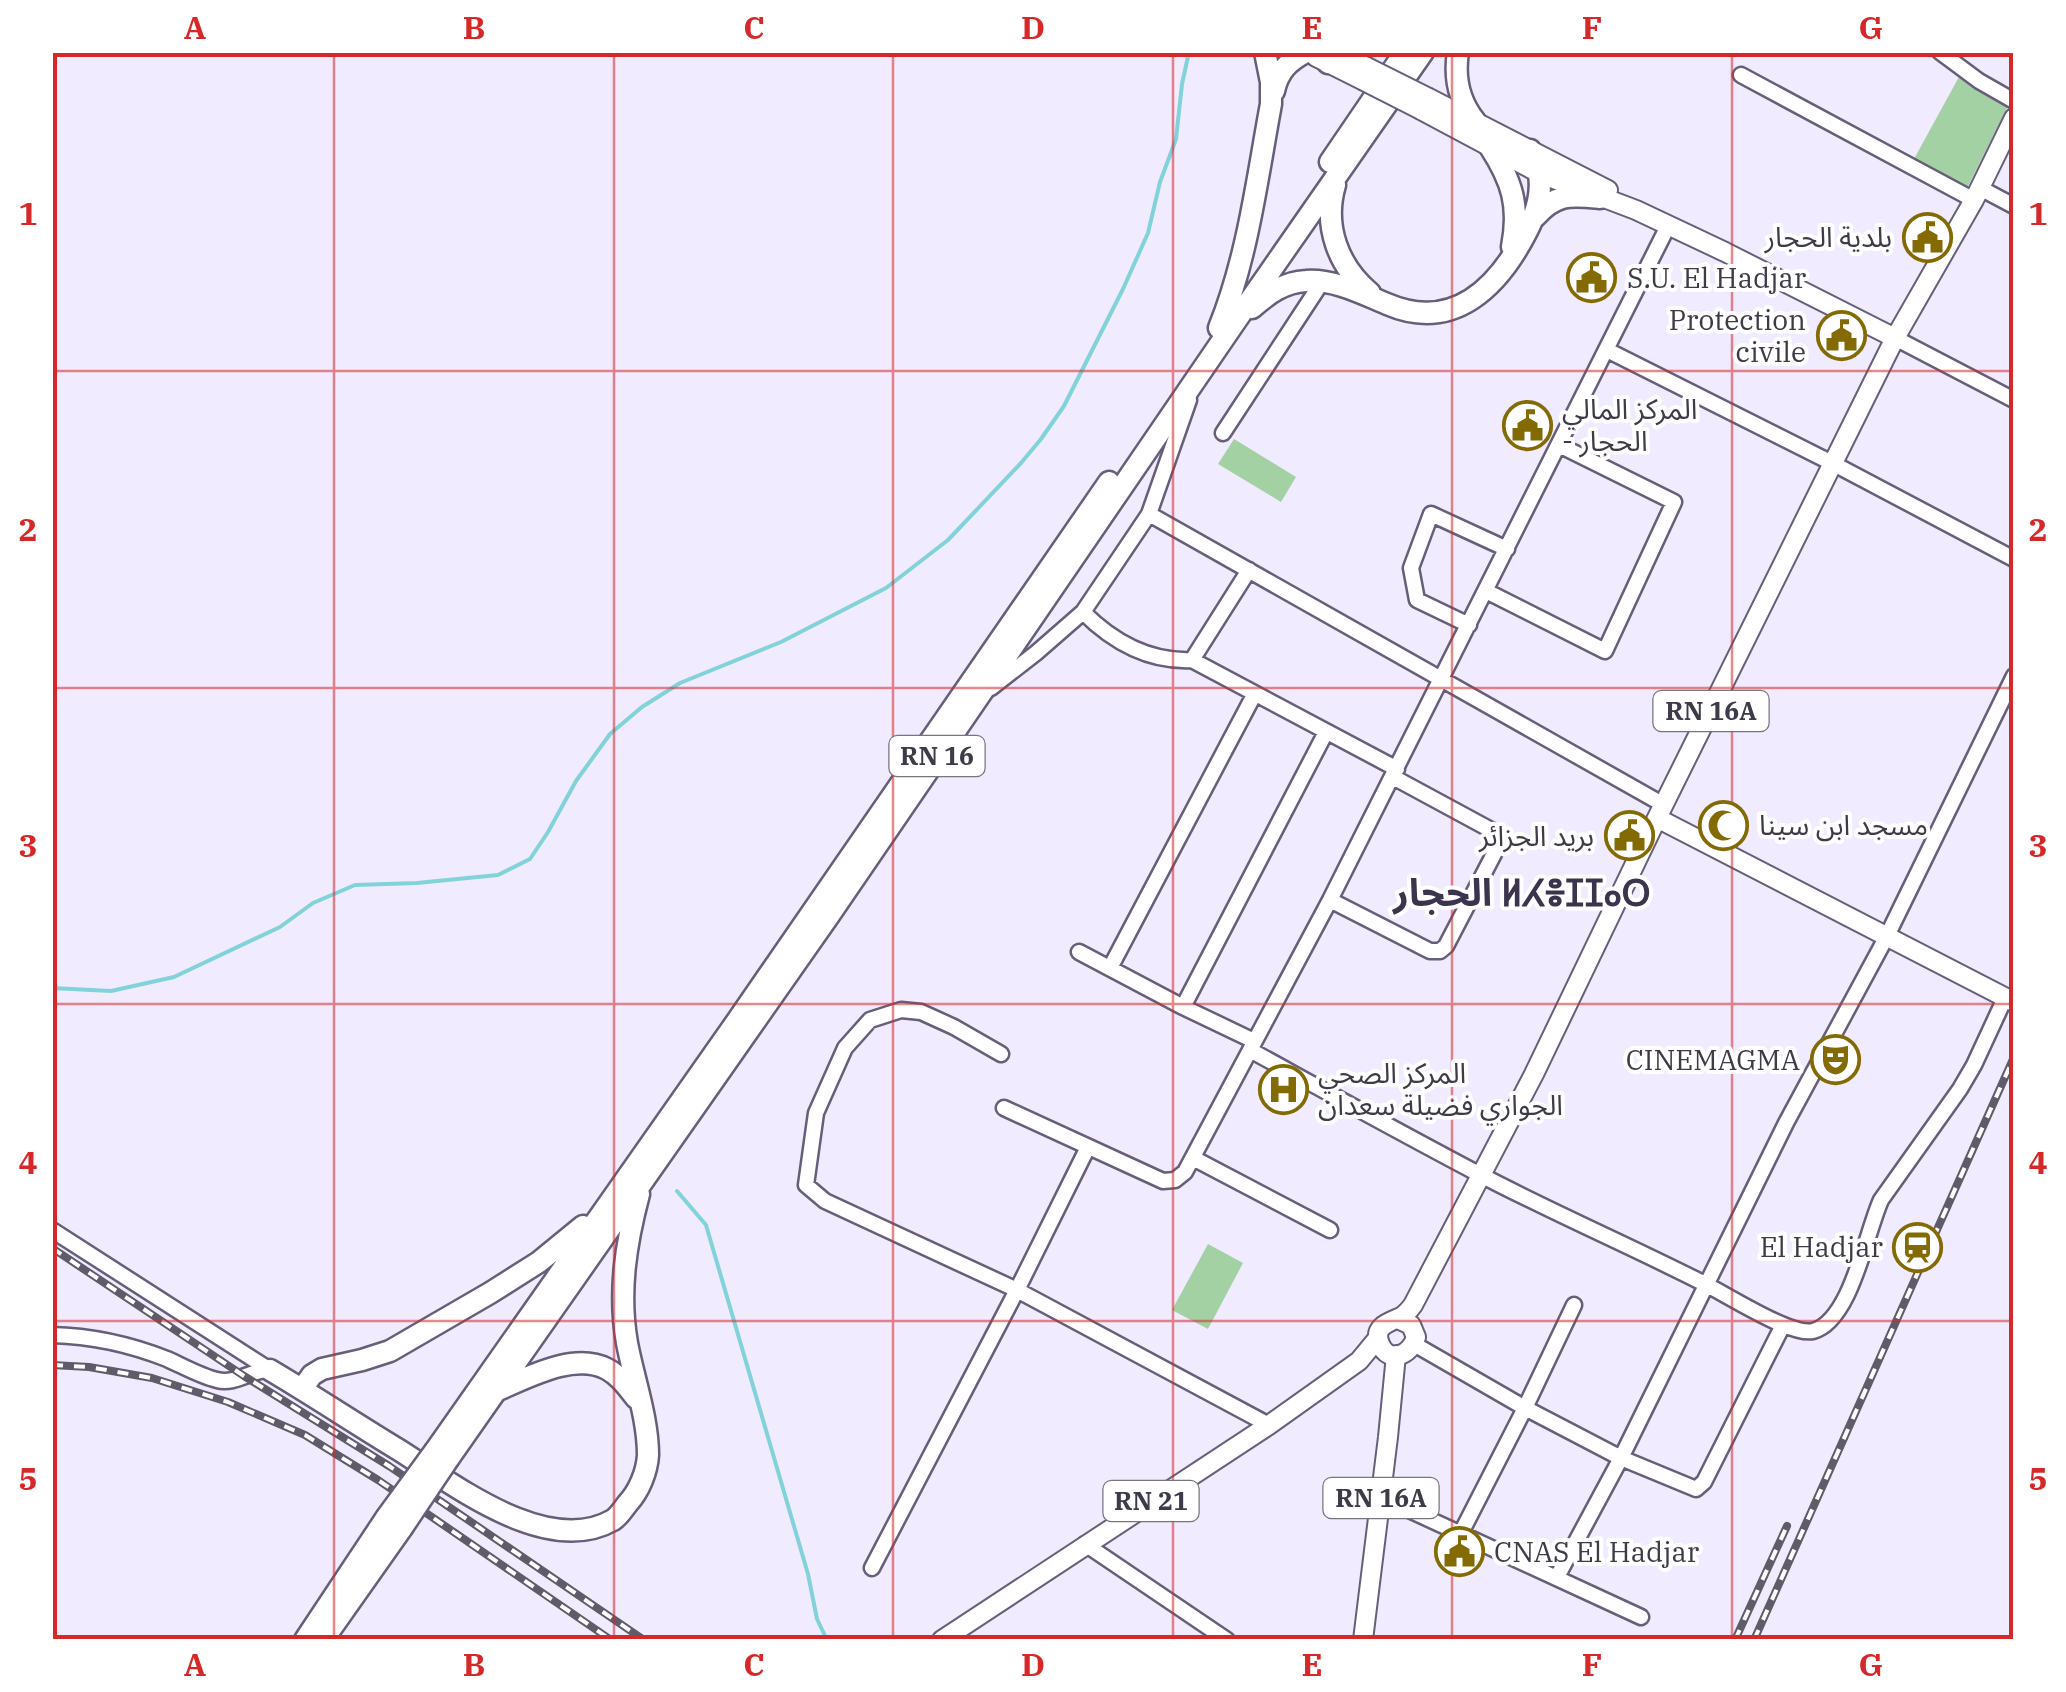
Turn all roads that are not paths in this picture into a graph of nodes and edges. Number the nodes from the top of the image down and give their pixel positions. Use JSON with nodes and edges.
{"nodes":[{"id":1,"x":1265,"y":52,"type":"edge"},
{"id":2,"x":1306,"y":52,"type":"edge"},
{"id":3,"x":1405,"y":52,"type":"edge"},
{"id":4,"x":1423,"y":52,"type":"edge"},
{"id":5,"x":1458,"y":52,"type":"edge"},
{"id":6,"x":1940,"y":52,"type":"edge"},
{"id":7,"x":1328,"y":56,"type":"edge"},
{"id":8,"x":1741,"y":75,"type":"dead end"},
{"id":9,"x":2014,"y":101,"type":"edge"},
{"id":10,"x":1270,"y":104,"type":"junction"},
{"id":11,"x":1425,"y":104,"type":"junction"},
{"id":12,"x":2014,"y":118,"type":"edge"},
{"id":13,"x":1474,"y":120,"type":"junction"},
{"id":14,"x":1490,"y":147,"type":"junction"},
{"id":15,"x":1530,"y":150,"type":"junction"},
{"id":16,"x":1340,"y":172,"type":"junction"},
{"id":17,"x":1540,"y":174,"type":"junction"},
{"id":18,"x":1977,"y":194,"type":"junction"},
{"id":19,"x":1600,"y":198,"type":"junction"},
{"id":20,"x":2014,"y":206,"type":"edge"},
{"id":21,"x":1636,"y":210,"type":"junction"},
{"id":22,"x":1534,"y":218,"type":"junction"},
{"id":23,"x":1668,"y":226,"type":"junction"},
{"id":24,"x":1510,"y":259,"type":"junction"},
{"id":25,"x":1322,"y":282,"type":"junction"},
{"id":26,"x":1379,"y":300,"type":"junction"},
{"id":27,"x":1227,"y":325,"type":"junction"},
{"id":28,"x":1896,"y":338,"type":"junction"},
{"id":29,"x":1607,"y":350,"type":"junction"},
{"id":30,"x":1196,"y":379,"type":"junction"},
{"id":31,"x":2014,"y":400,"type":"edge"},
{"id":32,"x":1223,"y":433,"type":"dead end"},
{"id":33,"x":1559,"y":445,"type":"junction"},
{"id":34,"x":1834,"y":464,"type":"junction"},
{"id":35,"x":1148,"y":514,"type":"junction"},
{"id":36,"x":1507,"y":548,"type":"junction"},
{"id":37,"x":2014,"y":559,"type":"edge"},
{"id":38,"x":1248,"y":570,"type":"junction"},
{"id":39,"x":1486,"y":590,"type":"junction"},
{"id":40,"x":1083,"y":612,"type":"junction"},
{"id":41,"x":1469,"y":624,"type":"junction"},
{"id":42,"x":1192,"y":660,"type":"junction"},
{"id":43,"x":2014,"y":676,"type":"edge"},
{"id":44,"x":1442,"y":679,"type":"junction"},
{"id":45,"x":1254,"y":695,"type":"junction"},
{"id":46,"x":974,"y":700,"type":"junction"},
{"id":47,"x":1326,"y":732,"type":"junction"},
{"id":48,"x":1395,"y":773,"type":"junction"},
{"id":49,"x":1661,"y":812,"type":"junction"},
{"id":50,"x":1330,"y":900,"type":"junction"},
{"id":51,"x":1887,"y":936,"type":"junction"},
{"id":52,"x":1079,"y":952,"type":"dead end"},
{"id":53,"x":1110,"y":968,"type":"junction"},
{"id":54,"x":2009,"y":1000,"type":"edge"},
{"id":55,"x":1183,"y":1007,"type":"junction"},
{"id":56,"x":1252,"y":1046,"type":"junction"},
{"id":57,"x":1002,"y":1054,"type":"dead end"},
{"id":58,"x":1004,"y":1108,"type":"dead end"},
{"id":59,"x":1088,"y":1147,"type":"junction"},
{"id":60,"x":1192,"y":1158,"type":"junction"},
{"id":61,"x":1480,"y":1174,"type":"junction"},
{"id":62,"x":642,"y":1182,"type":"junction"},
{"id":63,"x":604,"y":1209,"type":"junction"},
{"id":64,"x":52,"y":1230,"type":"edge"},
{"id":65,"x":1330,"y":1230,"type":"dead end"},
{"id":66,"x":1705,"y":1284,"type":"junction"},
{"id":67,"x":1017,"y":1290,"type":"junction"},
{"id":68,"x":1574,"y":1305,"type":"dead end"},
{"id":69,"x":1405,"y":1322,"type":"junction"},
{"id":70,"x":1783,"y":1325,"type":"junction"},
{"id":71,"x":52,"y":1335,"type":"edge"},
{"id":72,"x":1414,"y":1344,"type":"junction"},
{"id":73,"x":1388,"y":1349,"type":"junction"},
{"id":74,"x":270,"y":1370,"type":"junction"},
{"id":75,"x":302,"y":1389,"type":"junction"},
{"id":76,"x":496,"y":1391,"type":"junction"},
{"id":77,"x":639,"y":1402,"type":"junction"},
{"id":78,"x":1525,"y":1408,"type":"junction"},
{"id":79,"x":1269,"y":1425,"type":"junction"},
{"id":80,"x":442,"y":1454,"type":"junction"},
{"id":81,"x":1621,"y":1458,"type":"junction"},
{"id":82,"x":1381,"y":1497,"type":"junction"},
{"id":83,"x":394,"y":1523,"type":"junction"},
{"id":84,"x":1461,"y":1533,"type":"junction"},
{"id":85,"x":1086,"y":1544,"type":"junction"},
{"id":86,"x":872,"y":1568,"type":"dead end"},
{"id":87,"x":1557,"y":1577,"type":"junction"},
{"id":88,"x":1640,"y":1617,"type":"dead end"},
{"id":89,"x":305,"y":1640,"type":"edge"},
{"id":90,"x":324,"y":1640,"type":"edge"},
{"id":91,"x":942,"y":1640,"type":"edge"},
{"id":92,"x":1227,"y":1640,"type":"edge"},
{"id":93,"x":1363,"y":1640,"type":"edge"}],
"edges":[{"from":1,"to":10,"type":"highway"},
{"from":2,"to":7,"type":"main road"},
{"from":2,"to":10,"type":"highway"},
{"from":3,"to":27,"type":"highway","number":"RN 16"},
{"from":4,"to":16,"type":"highway","number":"RN 16"},
{"from":5,"to":13,"type":"highway"},
{"from":6,"to":9,"type":"street"},
{"from":7,"to":11,"type":"main road","bridge":true},
{"from":8,"to":18,"type":"street"},
{"from":10,"to":27,"type":"highway"},
{"from":11,"to":13,"type":"main road"},
{"from":11,"to":14,"type":"main road"},
{"from":12,"to":18,"type":"main road","number":"RN 16A"},
{"from":13,"to":15,"type":"main road"},
{"from":14,"to":17,"type":"main road"},
{"from":14,"to":24,"type":"highway"},
{"from":15,"to":17,"type":"highway"},
{"from":15,"to":21,"type":"main road"},
{"from":16,"to":26,"type":"highway"},
{"from":16,"to":27,"type":"highway","number":"RN 16"},
{"from":17,"to":19,"type":"main road"},
{"from":17,"to":22,"type":"highway"},
{"from":18,"to":20,"type":"street"},
{"from":18,"to":28,"type":"main road","number":"RN 16A"},
{"from":19,"to":21,"type":"main road"},
{"from":19,"to":22,"type":"highway"},
{"from":21,"to":23,"type":"main road"},
{"from":22,"to":24,"type":"highway"},
{"from":23,"to":28,"type":"main road"},
{"from":23,"to":29,"type":"street"},
{"from":24,"to":26,"type":"highway"},
{"from":25,"to":26,"type":"highway"},
{"from":25,"to":27,"type":"highway"},
{"from":25,"to":32,"type":"street"},
{"from":27,"to":30,"type":"highway","number":"RN 16"},
{"from":27,"to":63,"type":"highway","number":"RN 16"},
{"from":28,"to":31,"type":"street"},
{"from":28,"to":34,"type":"main road","number":"RN 16A"},
{"from":29,"to":33,"type":"street"},
{"from":29,"to":34,"type":"street"},
{"from":30,"to":35,"type":"street"},
{"from":30,"to":46,"type":"highway","number":"RN 16"},
{"from":33,"to":36,"type":"street"},
{"from":33,"to":39,"type":"street"},
{"from":34,"to":37,"type":"street"},
{"from":34,"to":49,"type":"main road","number":"RN 16A"},
{"from":35,"to":38,"type":"street"},
{"from":35,"to":40,"type":"street"},
{"from":36,"to":39,"type":"street"},
{"from":36,"to":41,"type":"street"},
{"from":38,"to":42,"type":"street"},
{"from":38,"to":44,"type":"street"},
{"from":39,"to":41,"type":"street"},
{"from":40,"to":42,"type":"street"},
{"from":40,"to":46,"type":"street"},
{"from":41,"to":44,"type":"street"},
{"from":42,"to":45,"type":"street"},
{"from":43,"to":51,"type":"street"},
{"from":44,"to":48,"type":"street"},
{"from":44,"to":49,"type":"street"},
{"from":45,"to":47,"type":"street"},
{"from":45,"to":53,"type":"street"},
{"from":46,"to":62,"type":"highway","number":"RN 16"},
{"from":47,"to":48,"type":"street"},
{"from":47,"to":55,"type":"street"},
{"from":48,"to":50,"type":"street"},
{"from":48,"to":50,"type":"street"},
{"from":49,"to":51,"type":"main road"},
{"from":49,"to":61,"type":"main road","number":"RN 16A"},
{"from":50,"to":56,"type":"street"},
{"from":51,"to":54,"type":"main road"},
{"from":51,"to":66,"type":"street"},
{"from":52,"to":53,"type":"street"},
{"from":53,"to":55,"type":"street"},
{"from":54,"to":70,"type":"street"},
{"from":55,"to":56,"type":"street"},
{"from":56,"to":60,"type":"street"},
{"from":56,"to":61,"type":"street"},
{"from":57,"to":67,"type":"street"},
{"from":58,"to":59,"type":"street"},
{"from":59,"to":60,"type":"street"},
{"from":59,"to":67,"type":"street"},
{"from":60,"to":65,"type":"street"},
{"from":61,"to":66,"type":"street"},
{"from":61,"to":69,"type":"main road","number":"RN 16A"},
{"from":62,"to":76,"type":"highway","number":"RN 16"},
{"from":62,"to":77,"type":"highway"},
{"from":63,"to":75,"type":"highway"},
{"from":63,"to":80,"type":"highway","number":"RN 16"},
{"from":64,"to":74,"type":"street"},
{"from":66,"to":70,"type":"street"},
{"from":66,"to":81,"type":"street"},
{"from":67,"to":79,"type":"street"},
{"from":67,"to":86,"type":"street"},
{"from":68,"to":78,"type":"street"},
{"from":69,"to":72,"type":"main road"},
{"from":69,"to":73,"type":"main road"},
{"from":70,"to":81,"type":"street"},
{"from":71,"to":74,"type":"street"},
{"from":72,"to":73,"type":"main road"},
{"from":72,"to":78,"type":"street"},
{"from":73,"to":79,"type":"main road","number":"RN 21"},
{"from":73,"to":82,"type":"main road","number":"RN 16A"},
{"from":74,"to":75,"type":"highway"},
{"from":75,"to":77,"type":"highway"},
{"from":76,"to":77,"type":"highway"},
{"from":76,"to":80,"type":"highway","number":"RN 16"},
{"from":78,"to":81,"type":"street"},
{"from":78,"to":84,"type":"street"},
{"from":79,"to":85,"type":"main road","number":"RN 21"},
{"from":80,"to":83,"type":"highway","number":"RN 16","bridge":true},
{"from":81,"to":87,"type":"street"},
{"from":82,"to":84,"type":"street"},
{"from":82,"to":93,"type":"main road","number":"RN 16A"},
{"from":83,"to":89,"type":"highway","number":"RN 16"},
{"from":83,"to":90,"type":"highway","number":"RN 16"},
{"from":84,"to":87,"type":"street"},
{"from":85,"to":91,"type":"main road","number":"RN 21"},
{"from":85,"to":92,"type":"street"},
{"from":87,"to":88,"type":"street"}]}
